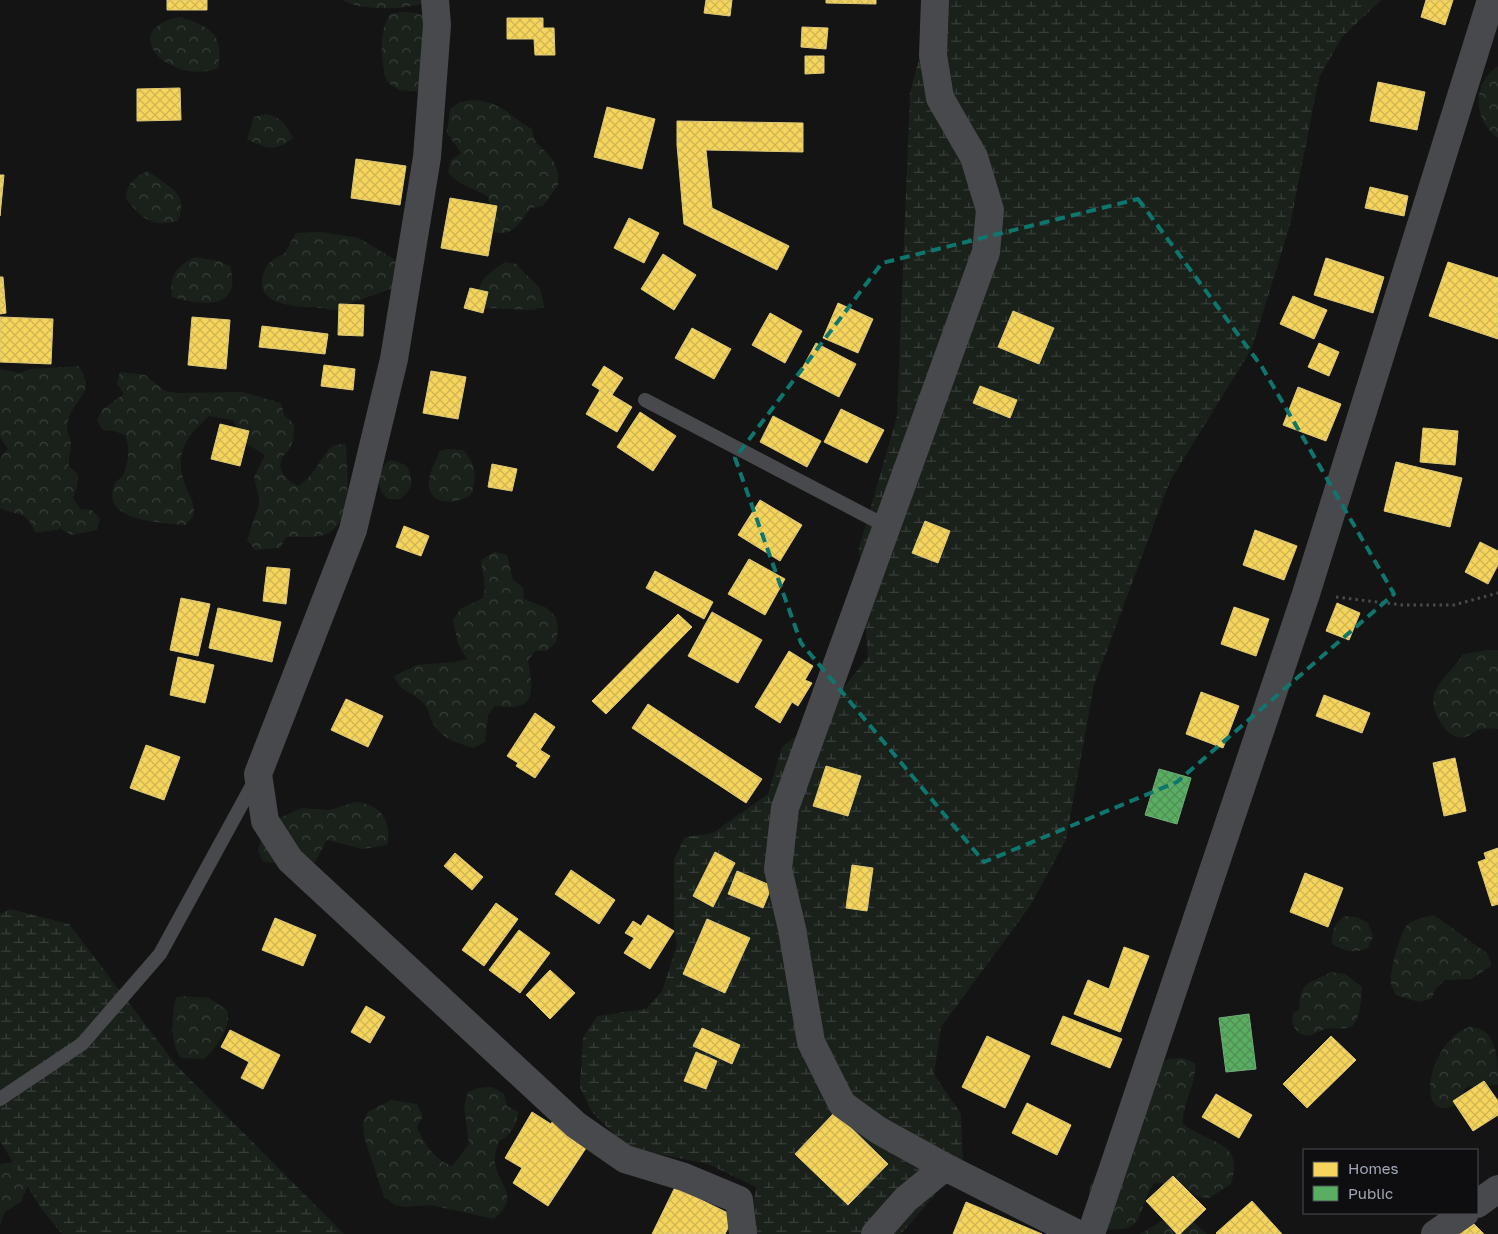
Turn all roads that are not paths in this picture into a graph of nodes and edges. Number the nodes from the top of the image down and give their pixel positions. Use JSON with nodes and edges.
{"nodes":[{"id":1,"x":435,"y":0,"type":"edge"},
{"id":2,"x":935,"y":0,"type":"edge"},
{"id":3,"x":1491,"y":0,"type":"edge"},
{"id":4,"x":645,"y":400,"type":"dead end"},
{"id":5,"x":886,"y":526,"type":"junction"},
{"id":6,"x":258,"y":774,"type":"junction"},
{"id":7,"x":0,"y":1099,"type":"edge"},
{"id":8,"x":945,"y":1167,"type":"junction"},
{"id":9,"x":1498,"y":1189,"type":"edge"},
{"id":10,"x":1478,"y":1203,"type":"edge"},
{"id":11,"x":1464,"y":1214,"type":"edge"},
{"id":12,"x":743,"y":1234,"type":"edge"},
{"id":13,"x":874,"y":1234,"type":"edge"},
{"id":14,"x":1078,"y":1234,"type":"edge"},
{"id":15,"x":1091,"y":1234,"type":"edge"},
{"id":16,"x":1435,"y":1234,"type":"edge"}],
"edges":[{"from":1,"to":6,"type":"street"},
{"from":2,"to":5,"type":"street"},
{"from":3,"to":15,"type":"street"},
{"from":4,"to":5,"type":"lane"},
{"from":5,"to":8,"type":"street"},
{"from":6,"to":7,"type":"lane"},
{"from":6,"to":12,"type":"street"},
{"from":8,"to":13,"type":"street"},
{"from":8,"to":14,"type":"street"},
{"from":9,"to":10,"type":"street"},
{"from":11,"to":16,"type":"street"}]}
